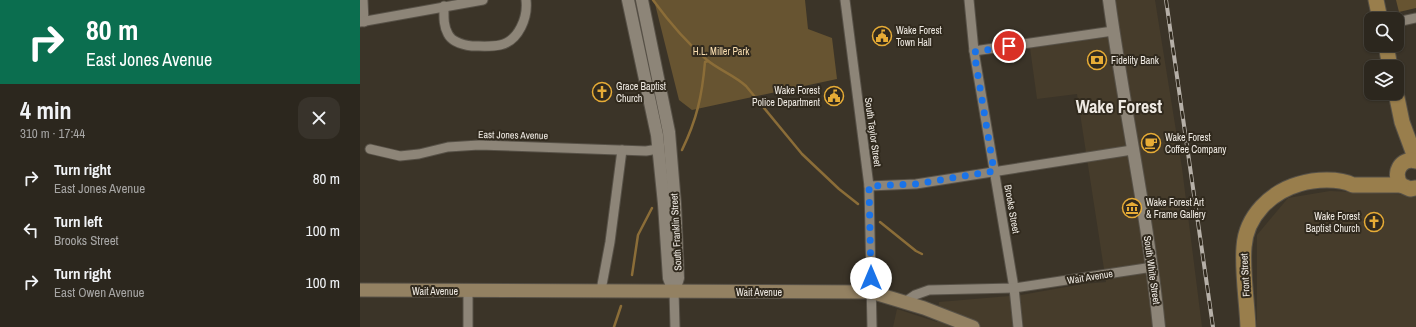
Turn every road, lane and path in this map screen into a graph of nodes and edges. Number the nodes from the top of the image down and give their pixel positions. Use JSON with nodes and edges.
{"nodes":[{"id":1,"x":362,"y":0,"type":"edge"},
{"id":2,"x":483,"y":0,"type":"edge"},
{"id":3,"x":526,"y":0,"type":"edge"},
{"id":4,"x":628,"y":0,"type":"edge"},
{"id":5,"x":642,"y":0,"type":"edge"},
{"id":6,"x":845,"y":0,"type":"edge"},
{"id":7,"x":969,"y":0,"type":"edge"},
{"id":8,"x":1109,"y":0,"type":"edge"},
{"id":9,"x":1376,"y":0,"type":"edge"},
{"id":10,"x":449,"y":4,"type":"edge"},
{"id":11,"x":1379,"y":12,"type":"edge"},
{"id":12,"x":1416,"y":18,"type":"edge"},
{"id":13,"x":1404,"y":21,"type":"edge"},
{"id":14,"x":362,"y":22,"type":"edge"},
{"id":15,"x":1113,"y":31,"type":"junction"},
{"id":16,"x":974,"y":52,"type":"junction"},
{"id":17,"x":1397,"y":100,"type":"edge"},
{"id":18,"x":370,"y":149,"type":"dead end"},
{"id":19,"x":658,"y":149,"type":"junction"},
{"id":20,"x":622,"y":150,"type":"junction"},
{"id":21,"x":1132,"y":150,"type":"junction"},
{"id":22,"x":1407,"y":168,"type":"edge"},
{"id":23,"x":994,"y":171,"type":"junction"},
{"id":24,"x":869,"y":186,"type":"junction"},
{"id":25,"x":1416,"y":188,"type":"edge"},
{"id":26,"x":1153,"y":267,"type":"junction"},
{"id":27,"x":1014,"y":288,"type":"junction"},
{"id":28,"x":360,"y":290,"type":"edge"},
{"id":29,"x":601,"y":290,"type":"junction"},
{"id":30,"x":468,"y":291,"type":"junction"},
{"id":31,"x":674,"y":291,"type":"junction"},
{"id":32,"x":871,"y":292,"type":"junction"},
{"id":33,"x":905,"y":302,"type":"junction"},
{"id":34,"x":468,"y":327,"type":"edge"},
{"id":35,"x":675,"y":327,"type":"edge"},
{"id":36,"x":872,"y":327,"type":"edge"},
{"id":37,"x":973,"y":327,"type":"edge"},
{"id":38,"x":1018,"y":327,"type":"edge"},
{"id":39,"x":1159,"y":327,"type":"edge"},
{"id":40,"x":1248,"y":327,"type":"edge"}],
"edges":[{"from":1,"to":14,"type":"street"},
{"from":2,"to":10,"type":"street"},
{"from":3,"to":10,"type":"street"},
{"from":4,"to":19,"type":"street","name":"South Franklin Street"},
{"from":5,"to":31,"type":"street","name":"South Franklin Street"},
{"from":6,"to":24,"type":"street","name":"South Taylor Street"},
{"from":7,"to":16,"type":"street","name":"Brooks Street"},
{"from":8,"to":15,"type":"street","name":"South White Street"},
{"from":9,"to":11,"type":"main road"},
{"from":10,"to":14,"type":"street"},
{"from":12,"to":13,"type":"street"},
{"from":15,"to":16,"type":"street"},
{"from":15,"to":21,"type":"street","name":"South White Street"},
{"from":16,"to":23,"type":"street","name":"Brooks Street"},
{"from":17,"to":22,"type":"main road"},
{"from":18,"to":20,"type":"street","name":"East Jones Avenue"},
{"from":19,"to":20,"type":"street","name":"East Jones Avenue"},
{"from":19,"to":31,"type":"street","name":"South Franklin Street"},
{"from":20,"to":29,"type":"street"},
{"from":21,"to":23,"type":"street"},
{"from":21,"to":26,"type":"street","name":"South White Street"},
{"from":22,"to":25,"type":"main road"},
{"from":22,"to":40,"type":"main road","name":"Front Street"},
{"from":23,"to":24,"type":"street"},
{"from":23,"to":27,"type":"street","name":"Brooks Street"},
{"from":24,"to":32,"type":"street","name":"South Taylor Street"},
{"from":26,"to":27,"type":"street","name":"Wait Avenue"},
{"from":26,"to":39,"type":"street","name":"South White Street"},
{"from":27,"to":33,"type":"street","name":"Wait Avenue"},
{"from":27,"to":38,"type":"street","name":"Brooks Street"},
{"from":28,"to":30,"type":"main road","name":"Wait Avenue"},
{"from":29,"to":30,"type":"main road","name":"Wait Avenue"},
{"from":29,"to":31,"type":"main road","name":"Wait Avenue"},
{"from":30,"to":34,"type":"street"},
{"from":31,"to":32,"type":"main road","name":"Wait Avenue"},
{"from":31,"to":35,"type":"street"},
{"from":32,"to":33,"type":"main road","name":"Wait Avenue"},
{"from":32,"to":36,"type":"street","name":"South Taylor Street"},
{"from":33,"to":37,"type":"main road"}]}
